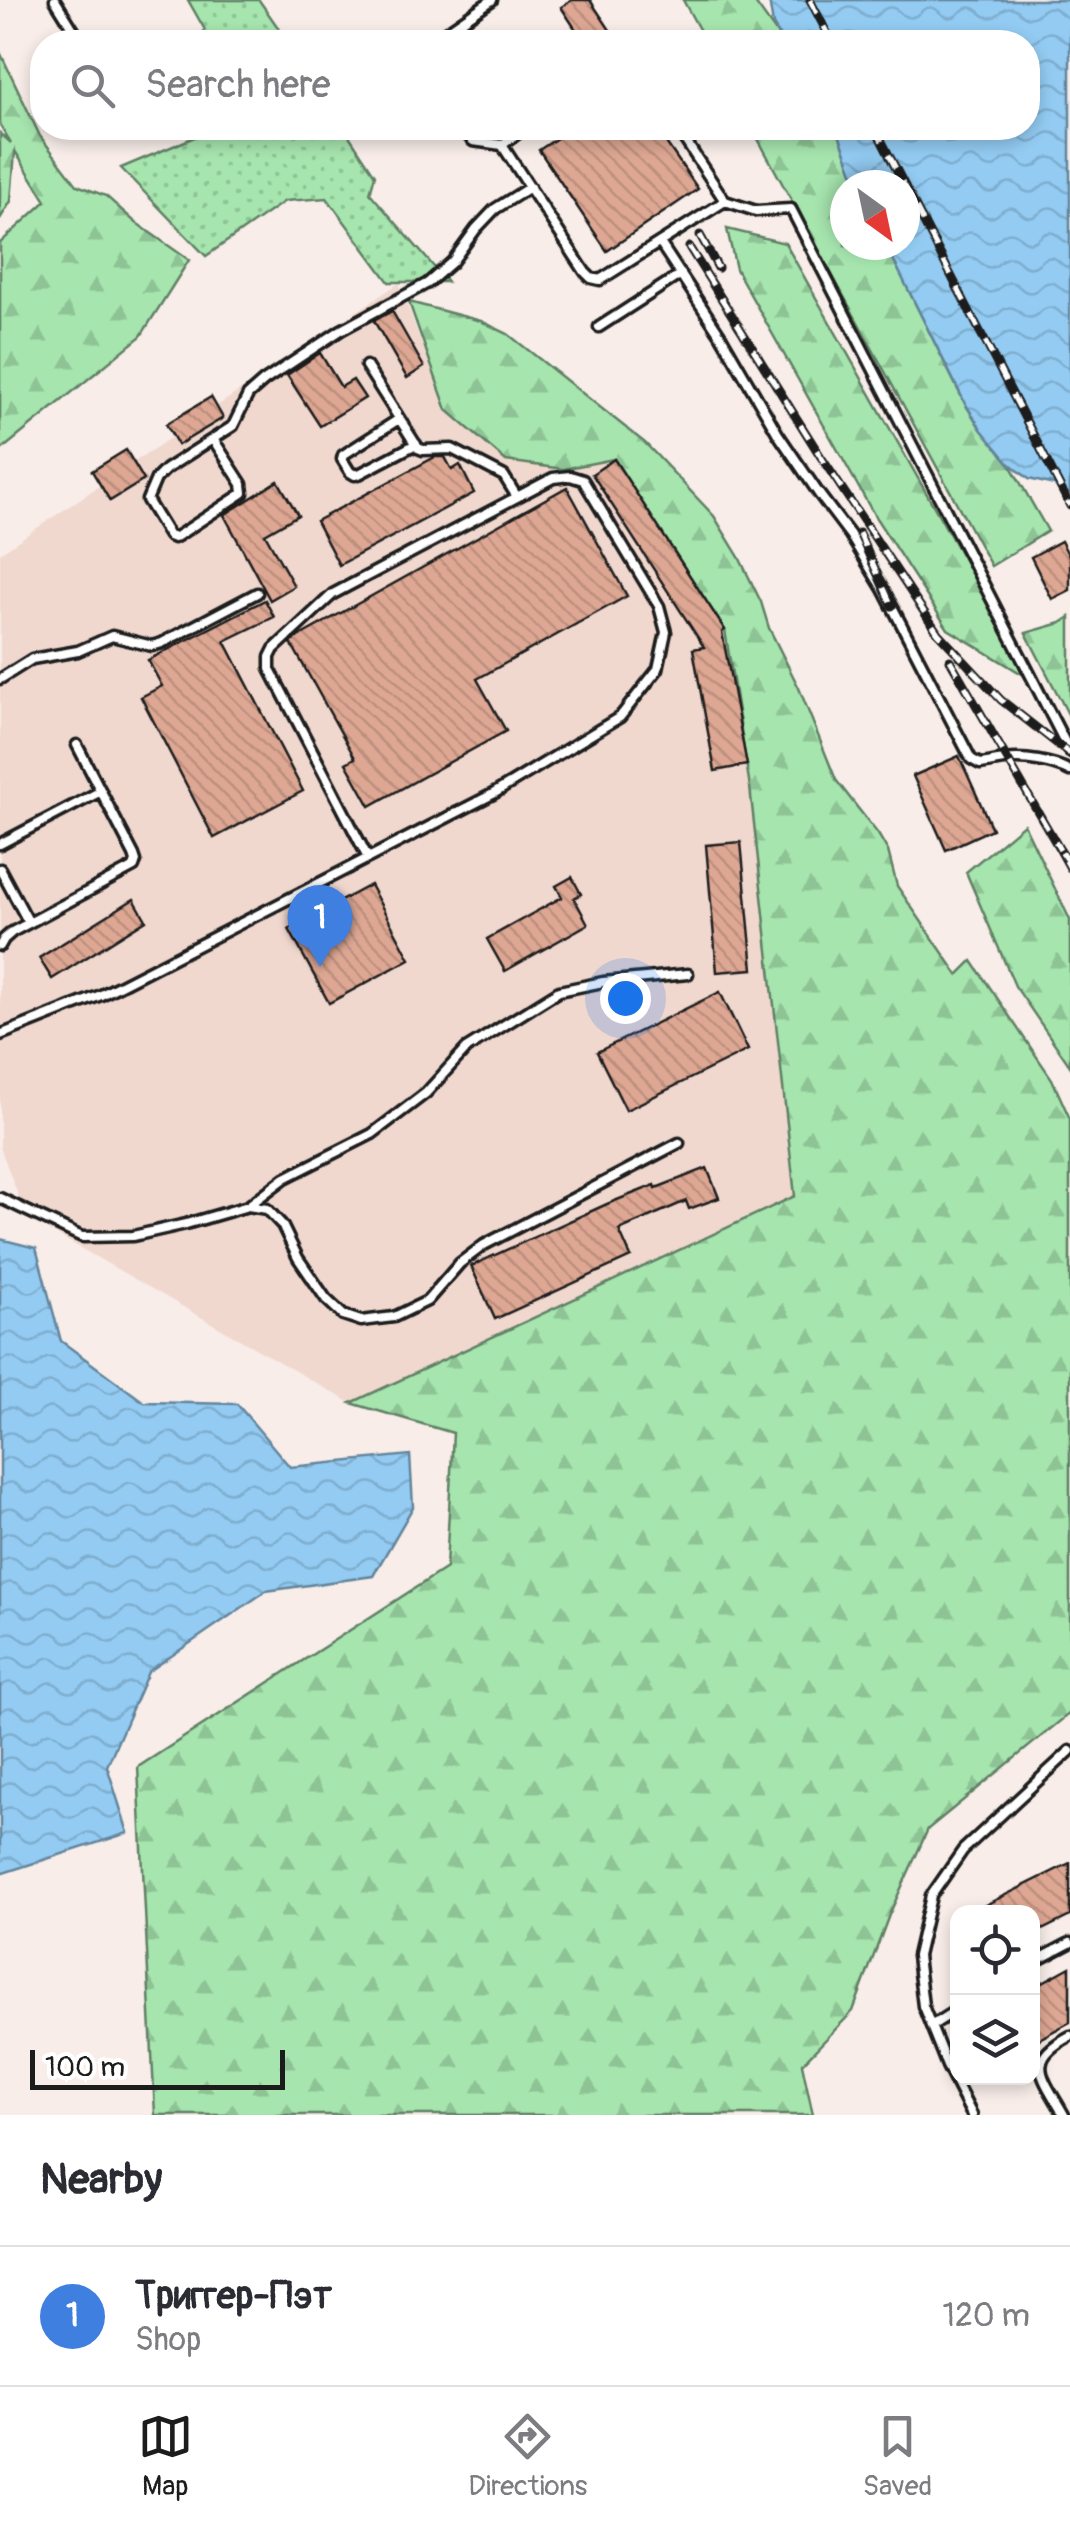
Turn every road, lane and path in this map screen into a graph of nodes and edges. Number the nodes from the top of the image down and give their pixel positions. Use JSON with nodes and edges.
{"nodes":[{"id":1,"x":55,"y":0,"type":"edge"},
{"id":2,"x":492,"y":0,"type":"edge"},
{"id":3,"x":74,"y":30,"type":"edge"},
{"id":4,"x":449,"y":30,"type":"edge"},
{"id":5,"x":472,"y":140,"type":"edge"},
{"id":6,"x":509,"y":140,"type":"edge"},
{"id":7,"x":685,"y":140,"type":"edge"},
{"id":8,"x":502,"y":145,"type":"junction"},
{"id":9,"x":530,"y":187,"type":"junction"},
{"id":10,"x":725,"y":201,"type":"junction"},
{"id":11,"x":660,"y":243,"type":"junction"},
{"id":12,"x":680,"y":274,"type":"junction"},
{"id":13,"x":600,"y":327,"type":"dead end"},
{"id":14,"x":366,"y":366,"type":"dead end"},
{"id":15,"x":400,"y":418,"type":"junction"},
{"id":16,"x":213,"y":439,"type":"junction"},
{"id":17,"x":416,"y":444,"type":"junction"},
{"id":18,"x":517,"y":496,"type":"junction"},
{"id":19,"x":257,"y":593,"type":"dead end"},
{"id":20,"x":0,"y":680,"type":"edge"},
{"id":21,"x":76,"y":744,"type":"dead end"},
{"id":22,"x":1070,"y":752,"type":"edge"},
{"id":23,"x":1070,"y":771,"type":"edge"},
{"id":24,"x":101,"y":791,"type":"junction"},
{"id":25,"x":0,"y":844,"type":"edge"},
{"id":26,"x":368,"y":858,"type":"junction"},
{"id":27,"x":0,"y":868,"type":"edge"},
{"id":28,"x":29,"y":924,"type":"junction"},
{"id":29,"x":0,"y":946,"type":"edge"},
{"id":30,"x":688,"y":974,"type":"dead end"},
{"id":31,"x":0,"y":1035,"type":"edge"},
{"id":32,"x":680,"y":1143,"type":"dead end"},
{"id":33,"x":0,"y":1198,"type":"edge"},
{"id":34,"x":248,"y":1206,"type":"junction"},
{"id":35,"x":1070,"y":1750,"type":"edge"},
{"id":36,"x":1070,"y":1943,"type":"edge"},
{"id":37,"x":1040,"y":1959,"type":"edge"},
{"id":38,"x":950,"y":2014,"type":"edge"},
{"id":39,"x":931,"y":2026,"type":"junction"},
{"id":40,"x":1070,"y":2036,"type":"edge"},
{"id":41,"x":972,"y":2115,"type":"edge"},
{"id":42,"x":1064,"y":2115,"type":"edge"}],
"edges":[{"from":1,"to":3,"type":"lane"},
{"from":2,"to":4,"type":"lane"},
{"from":5,"to":8,"type":"lane"},
{"from":6,"to":8,"type":"lane"},
{"from":7,"to":10,"type":"lane"},
{"from":8,"to":9,"type":"lane"},
{"from":9,"to":11,"type":"lane"},
{"from":9,"to":16,"type":"lane"},
{"from":10,"to":11,"type":"lane"},
{"from":10,"to":22,"type":"lane"},
{"from":11,"to":12,"type":"lane"},
{"from":12,"to":13,"type":"lane"},
{"from":12,"to":23,"type":"lane"},
{"from":14,"to":15,"type":"lane"},
{"from":15,"to":17,"type":"lane"},
{"from":15,"to":17,"type":"lane"},
{"from":16,"to":16,"type":"lane"},
{"from":17,"to":18,"type":"lane"},
{"from":18,"to":26,"type":"lane"},
{"from":18,"to":26,"type":"lane"},
{"from":19,"to":20,"type":"lane"},
{"from":21,"to":24,"type":"lane"},
{"from":24,"to":25,"type":"lane"},
{"from":24,"to":28,"type":"lane"},
{"from":26,"to":31,"type":"lane"},
{"from":27,"to":28,"type":"lane"},
{"from":28,"to":29,"type":"lane"},
{"from":30,"to":34,"type":"lane"},
{"from":32,"to":34,"type":"lane"},
{"from":33,"to":34,"type":"lane"},
{"from":35,"to":39,"type":"lane"},
{"from":36,"to":37,"type":"lane"},
{"from":38,"to":39,"type":"lane"},
{"from":39,"to":41,"type":"lane"},
{"from":40,"to":42,"type":"lane"}]}
